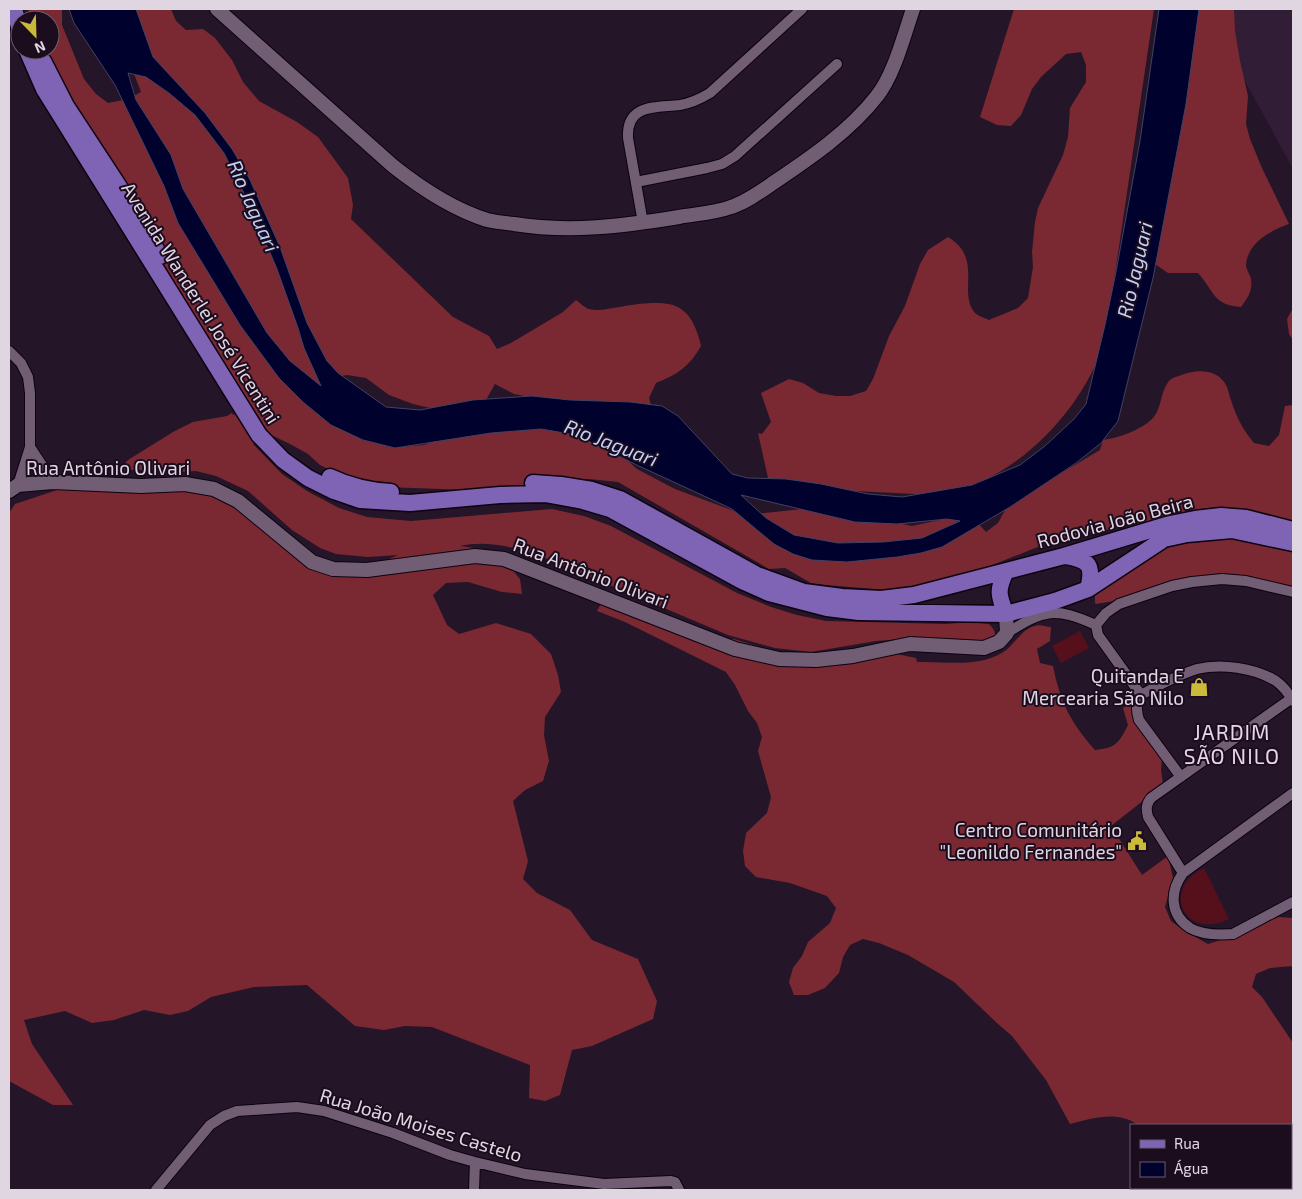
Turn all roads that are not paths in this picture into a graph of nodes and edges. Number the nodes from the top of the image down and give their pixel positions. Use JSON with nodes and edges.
{"nodes":[{"id":1,"x":217,"y":9,"type":"edge"},
{"id":2,"x":802,"y":9,"type":"edge"},
{"id":3,"x":913,"y":9,"type":"edge"},
{"id":4,"x":31,"y":60,"type":"edge"},
{"id":5,"x":42,"y":60,"type":"edge"},
{"id":6,"x":837,"y":64,"type":"dead end"},
{"id":7,"x":636,"y":182,"type":"junction"},
{"id":8,"x":643,"y":223,"type":"junction"},
{"id":9,"x":9,"y":351,"type":"edge"},
{"id":10,"x":30,"y":447,"type":"junction"},
{"id":11,"x":53,"y":482,"type":"junction"},
{"id":12,"x":14,"y":488,"type":"edge"},
{"id":13,"x":1293,"y":530,"type":"edge"},
{"id":14,"x":1293,"y":543,"type":"edge"},
{"id":15,"x":1064,"y":556,"type":"junction"},
{"id":16,"x":1006,"y":571,"type":"junction"},
{"id":17,"x":1088,"y":589,"type":"junction"},
{"id":18,"x":1293,"y":592,"type":"edge"},
{"id":19,"x":1055,"y":601,"type":"joint"},
{"id":20,"x":1006,"y":614,"type":"junction"},
{"id":21,"x":1096,"y":625,"type":"junction"},
{"id":22,"x":1007,"y":633,"type":"junction"},
{"id":23,"x":1141,"y":694,"type":"junction"},
{"id":24,"x":1293,"y":700,"type":"edge"},
{"id":25,"x":1181,"y":777,"type":"junction"},
{"id":26,"x":1293,"y":792,"type":"edge"},
{"id":27,"x":1183,"y":873,"type":"junction"},
{"id":28,"x":1293,"y":902,"type":"edge"},
{"id":29,"x":475,"y":1162,"type":"junction"},
{"id":30,"x":678,"y":1188,"type":"edge"},
{"id":31,"x":156,"y":1190,"type":"edge"},
{"id":32,"x":474,"y":1190,"type":"edge"}],
"edges":[{"from":1,"to":8,"type":"street"},
{"from":2,"to":7,"type":"street"},
{"from":3,"to":8,"type":"street"},
{"from":4,"to":20,"type":"main road","name":"Avenida Wanderlei José Vicentini"},
{"from":5,"to":16,"type":"main road","name":"Avenida Wanderlei José Vicentini"},
{"from":6,"to":7,"type":"street"},
{"from":7,"to":8,"type":"street"},
{"from":9,"to":10,"type":"street"},
{"from":10,"to":11,"type":"street"},
{"from":10,"to":12,"type":"street"},
{"from":11,"to":12,"type":"street","name":"Rua Antônio Olivari"},
{"from":11,"to":22,"type":"street","name":"Rua Antônio Olivari"},
{"from":13,"to":15,"type":"main road","name":"Rodovia João Beira"},
{"from":14,"to":17,"type":"main road","name":"Rodovia João Beira"},
{"from":15,"to":16,"type":"main road","name":"Rodovia João Beira"},
{"from":15,"to":17,"type":"main road"},
{"from":16,"to":20,"type":"main road"},
{"from":17,"to":19,"type":"main road","name":"Rodovia João Beira"},
{"from":18,"to":21,"type":"street"},
{"from":19,"to":20,"type":"main road","name":"Avenida Wanderlei José Vicentini"},
{"from":20,"to":22,"type":"street"},
{"from":21,"to":22,"type":"street"},
{"from":21,"to":23,"type":"street"},
{"from":23,"to":24,"type":"street"},
{"from":23,"to":25,"type":"street"},
{"from":24,"to":25,"type":"street"},
{"from":25,"to":27,"type":"street"},
{"from":26,"to":27,"type":"street"},
{"from":27,"to":28,"type":"street"},
{"from":29,"to":30,"type":"street","name":"Rua João Moises Castelo"},
{"from":29,"to":31,"type":"street","name":"Rua João Moises Castelo"},
{"from":29,"to":32,"type":"street"}]}
